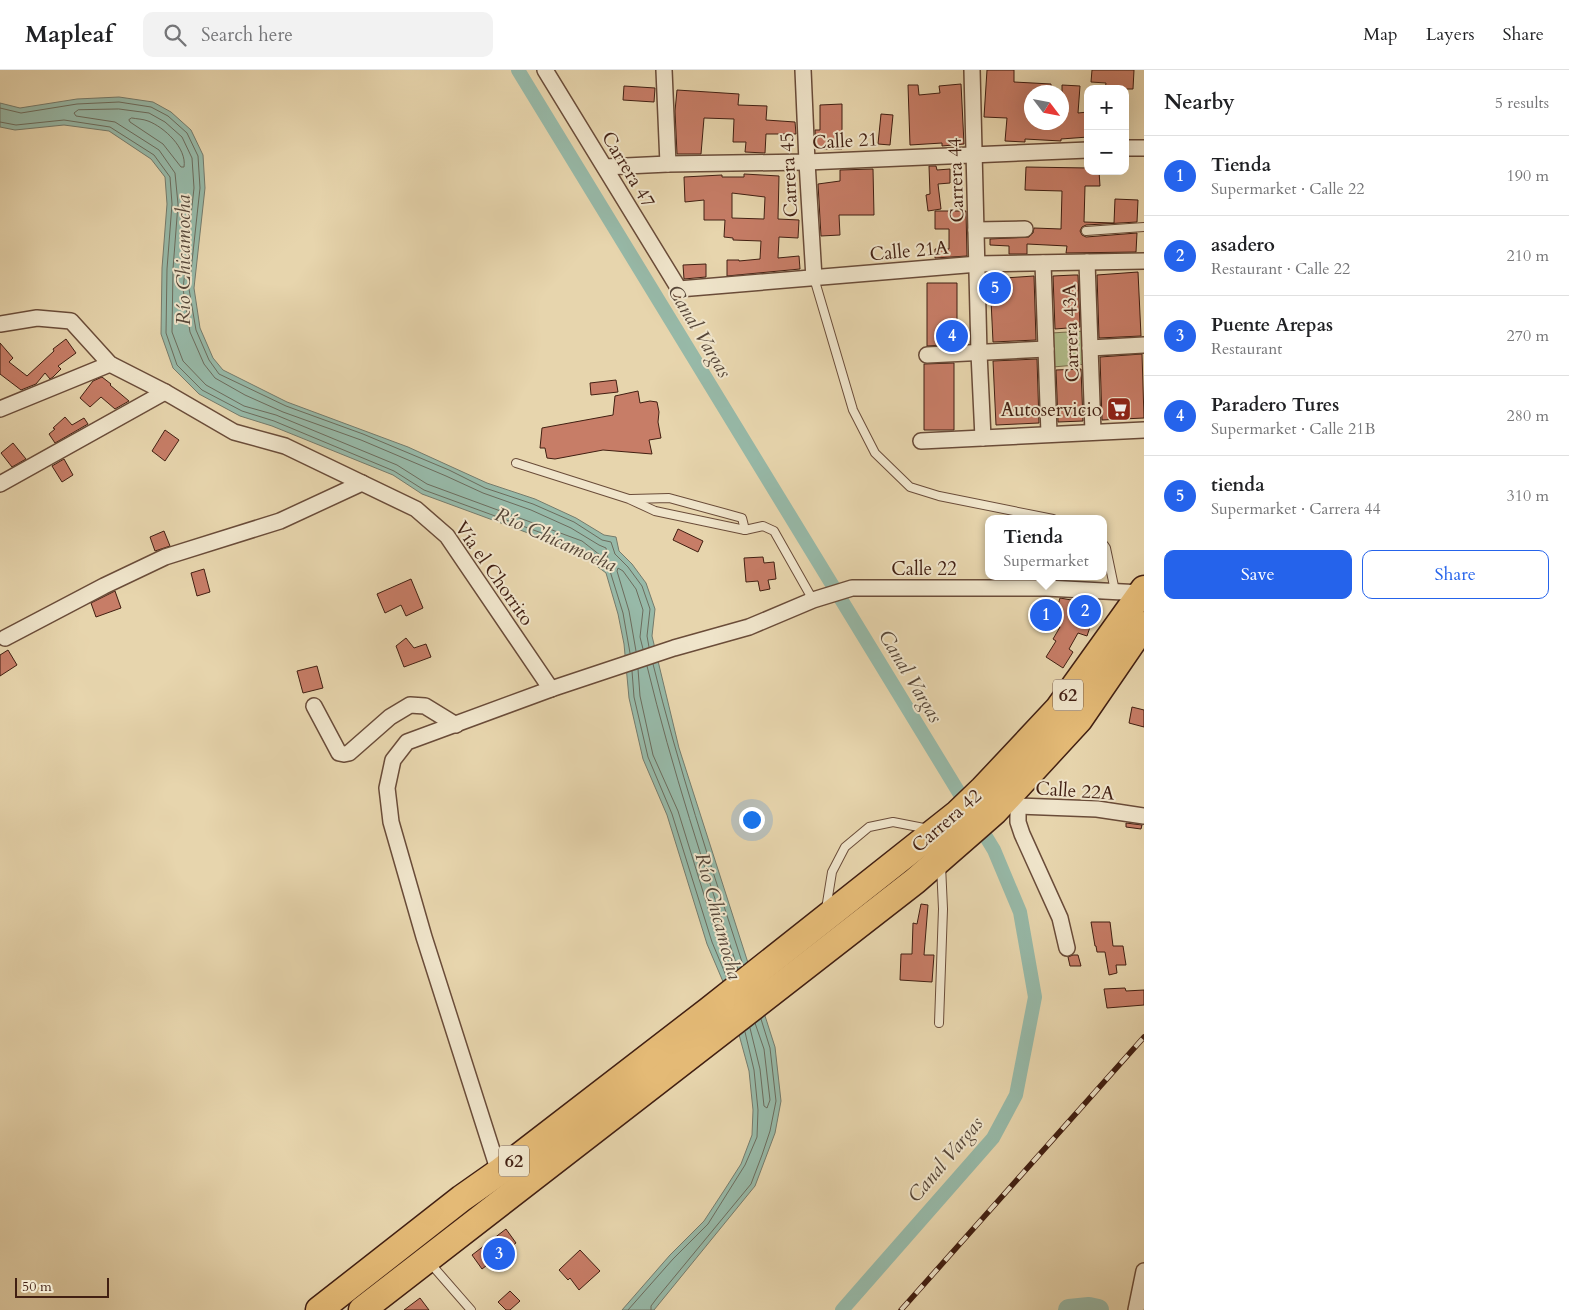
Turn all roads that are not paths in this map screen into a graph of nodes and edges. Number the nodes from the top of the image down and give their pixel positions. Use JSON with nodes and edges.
{"nodes":[{"id":1,"x":545,"y":70,"type":"edge"},
{"id":2,"x":664,"y":70,"type":"edge"},
{"id":3,"x":804,"y":70,"type":"edge"},
{"id":4,"x":972,"y":70,"type":"edge"},
{"id":5,"x":1129,"y":148,"type":"edge"},
{"id":6,"x":1144,"y":148,"type":"edge"},
{"id":7,"x":1084,"y":150,"type":"edge"},
{"id":8,"x":973,"y":154,"type":"junction"},
{"id":9,"x":807,"y":162,"type":"junction"},
{"id":10,"x":668,"y":164,"type":"junction"},
{"id":11,"x":604,"y":167,"type":"junction"},
{"id":12,"x":1144,"y":228,"type":"edge"},
{"id":13,"x":1025,"y":229,"type":"dead end"},
{"id":14,"x":976,"y":230,"type":"junction"},
{"id":15,"x":1086,"y":232,"type":"dead end"},
{"id":16,"x":1144,"y":261,"type":"edge"},
{"id":17,"x":1087,"y":262,"type":"junction"},
{"id":18,"x":1043,"y":263,"type":"junction"},
{"id":19,"x":978,"y":264,"type":"junction"},
{"id":20,"x":814,"y":278,"type":"junction"},
{"id":21,"x":679,"y":289,"type":"joint"},
{"id":22,"x":0,"y":324,"type":"edge"},
{"id":23,"x":1144,"y":345,"type":"edge"},
{"id":24,"x":1090,"y":348,"type":"junction"},
{"id":25,"x":1046,"y":349,"type":"junction"},
{"id":26,"x":979,"y":353,"type":"junction"},
{"id":27,"x":927,"y":355,"type":"dead end"},
{"id":28,"x":110,"y":364,"type":"junction"},
{"id":29,"x":165,"y":392,"type":"junction"},
{"id":30,"x":0,"y":409,"type":"edge"},
{"id":31,"x":1144,"y":430,"type":"edge"},
{"id":32,"x":1093,"y":432,"type":"junction"},
{"id":33,"x":1049,"y":434,"type":"junction"},
{"id":34,"x":983,"y":438,"type":"junction"},
{"id":35,"x":921,"y":441,"type":"dead end"},
{"id":36,"x":516,"y":463,"type":"dead end"},
{"id":37,"x":362,"y":483,"type":"junction"},
{"id":38,"x":0,"y":484,"type":"edge"},
{"id":39,"x":629,"y":499,"type":"junction"},
{"id":40,"x":1033,"y":515,"type":"edge"},
{"id":41,"x":746,"y":530,"type":"junction"},
{"id":42,"x":1107,"y":553,"type":"edge"},
{"id":43,"x":1115,"y":591,"type":"junction"},
{"id":44,"x":1143,"y":591,"type":"edge"},
{"id":45,"x":820,"y":598,"type":"junction"},
{"id":46,"x":1144,"y":625,"type":"edge"},
{"id":47,"x":5,"y":638,"type":"dead end"},
{"id":48,"x":551,"y":689,"type":"junction"},
{"id":49,"x":314,"y":706,"type":"dead end"},
{"id":50,"x":456,"y":725,"type":"junction"},
{"id":51,"x":1000,"y":802,"type":"junction"},
{"id":52,"x":1144,"y":816,"type":"edge"},
{"id":53,"x":964,"y":823,"type":"junction"},
{"id":54,"x":936,"y":830,"type":"junction"},
{"id":55,"x":941,"y":858,"type":"junction"},
{"id":56,"x":824,"y":919,"type":"junction"},
{"id":57,"x":1067,"y":948,"type":"dead end"},
{"id":58,"x":715,"y":1021,"type":"junction"},
{"id":59,"x":939,"y":1023,"type":"dead end"},
{"id":60,"x":499,"y":1172,"type":"junction"},
{"id":61,"x":427,"y":1260,"type":"junction"},
{"id":62,"x":1144,"y":1271,"type":"edge"},
{"id":63,"x":319,"y":1310,"type":"edge"},
{"id":64,"x":362,"y":1310,"type":"edge"},
{"id":65,"x":470,"y":1310,"type":"edge"},
{"id":66,"x":1136,"y":1310,"type":"edge"}],
"edges":[{"from":1,"to":11,"type":"street","name":"Carrera 47"},
{"from":2,"to":10,"type":"street"},
{"from":3,"to":9,"type":"street","name":"Carrera 45"},
{"from":4,"to":8,"type":"street","name":"Carrera 44"},
{"from":5,"to":6,"type":"street"},
{"from":7,"to":8,"type":"street","name":"Calle 21"},
{"from":8,"to":9,"type":"street","name":"Calle 21"},
{"from":8,"to":14,"type":"street","name":"Carrera 44"},
{"from":9,"to":10,"type":"street","name":"Calle 21"},
{"from":9,"to":20,"type":"street","name":"Carrera 45"},
{"from":10,"to":11,"type":"street","name":"Calle 21"},
{"from":11,"to":21,"type":"street","name":"Carrera 47"},
{"from":12,"to":15,"type":"lane"},
{"from":13,"to":14,"type":"street"},
{"from":14,"to":19,"type":"street","name":"Carrera 44"},
{"from":16,"to":17,"type":"street","name":"Calle 21A"},
{"from":17,"to":18,"type":"street","name":"Calle 21A"},
{"from":17,"to":24,"type":"street","name":"Carrera 43A"},
{"from":18,"to":19,"type":"street","name":"Calle 21A"},
{"from":18,"to":25,"type":"street"},
{"from":19,"to":20,"type":"street","name":"Calle 21A"},
{"from":19,"to":26,"type":"street","name":"Carrera 44"},
{"from":20,"to":21,"type":"street","name":"Calle 21A"},
{"from":20,"to":40,"type":"lane"},
{"from":22,"to":28,"type":"street","name":"Vía el Chorrito"},
{"from":23,"to":24,"type":"street"},
{"from":24,"to":32,"type":"street","name":"Carrera 43A"},
{"from":25,"to":26,"type":"street"},
{"from":25,"to":33,"type":"street"},
{"from":26,"to":27,"type":"street"},
{"from":26,"to":34,"type":"street","name":"Carrera 44"},
{"from":28,"to":29,"type":"street","name":"Vía el Chorrito"},
{"from":28,"to":30,"type":"street"},
{"from":29,"to":37,"type":"street","name":"Vía el Chorrito"},
{"from":29,"to":38,"type":"street"},
{"from":31,"to":32,"type":"street"},
{"from":32,"to":33,"type":"street"},
{"from":33,"to":34,"type":"street"},
{"from":34,"to":35,"type":"street"},
{"from":36,"to":39,"type":"lane"},
{"from":37,"to":47,"type":"street"},
{"from":37,"to":48,"type":"street","name":"Vía el Chorrito"},
{"from":39,"to":41,"type":"lane"},
{"from":39,"to":41,"type":"lane"},
{"from":41,"to":45,"type":"lane"},
{"from":42,"to":43,"type":"lane"},
{"from":43,"to":44,"type":"street","name":"Calle 22"},
{"from":43,"to":45,"type":"street","name":"Calle 22"},
{"from":44,"to":51,"type":"highway","name":"Carrera 42","number":"62"},
{"from":45,"to":48,"type":"street"},
{"from":46,"to":51,"type":"highway","name":"Carrera 42","number":"62"},
{"from":48,"to":50,"type":"street"},
{"from":49,"to":50,"type":"street"},
{"from":50,"to":60,"type":"street"},
{"from":51,"to":52,"type":"street","name":"Calle 22A"},
{"from":51,"to":53,"type":"highway","name":"Carrera 42","number":"62"},
{"from":51,"to":57,"type":"street"},
{"from":53,"to":54,"type":"highway","name":"Carrera 42","number":"62"},
{"from":53,"to":55,"type":"highway","name":"Carrera 42","number":"62"},
{"from":54,"to":56,"type":"highway","name":"Carrera 42","number":"62"},
{"from":54,"to":56,"type":"lane"},
{"from":55,"to":58,"type":"highway","name":"Carrera 42","number":"62"},
{"from":55,"to":59,"type":"lane"},
{"from":56,"to":58,"type":"highway","name":"Carrera 42","number":"62"},
{"from":58,"to":60,"type":"highway","number":"62"},
{"from":58,"to":61,"type":"highway","number":"62"},
{"from":60,"to":63,"type":"highway","number":"62"},
{"from":61,"to":64,"type":"highway","number":"62"},
{"from":61,"to":65,"type":"lane"},
{"from":62,"to":66,"type":"street"}]}
